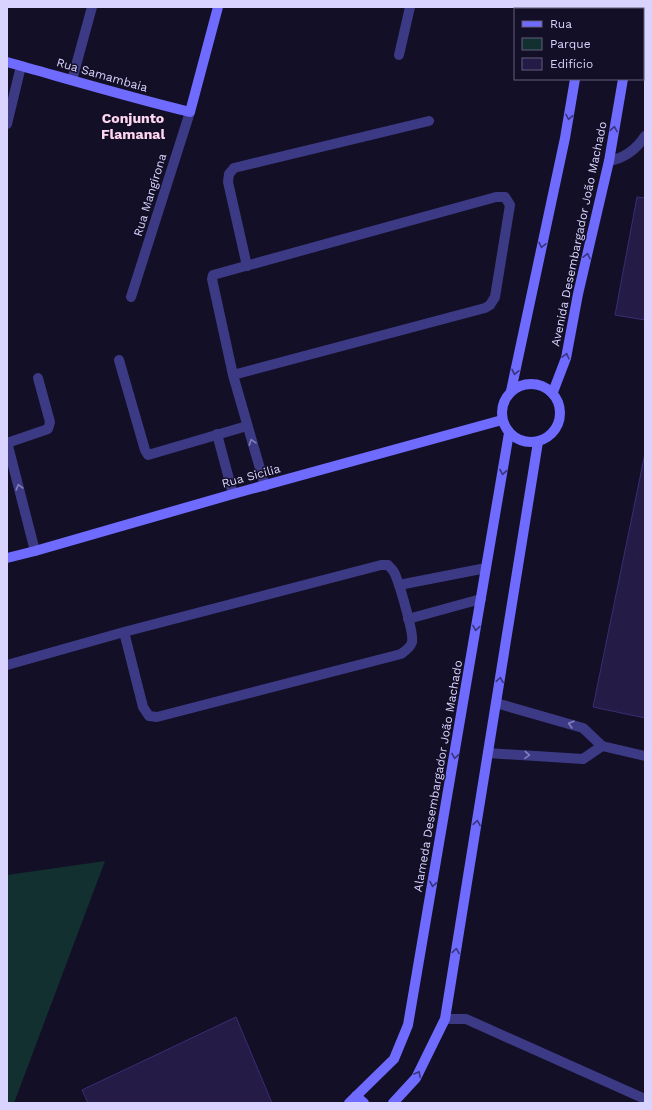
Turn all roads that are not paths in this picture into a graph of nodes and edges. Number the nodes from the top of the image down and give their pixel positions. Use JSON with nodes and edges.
{"nodes":[{"id":1,"x":92,"y":7,"type":"edge"},
{"id":2,"x":218,"y":7,"type":"edge"},
{"id":3,"x":410,"y":7,"type":"edge"},
{"id":4,"x":399,"y":55,"type":"dead end"},
{"id":5,"x":7,"y":62,"type":"edge"},
{"id":6,"x":21,"y":66,"type":"junction"},
{"id":7,"x":72,"y":80,"type":"junction"},
{"id":8,"x":575,"y":80,"type":"edge"},
{"id":9,"x":623,"y":80,"type":"edge"},
{"id":10,"x":190,"y":112,"type":"junction"},
{"id":11,"x":429,"y":121,"type":"dead end"},
{"id":12,"x":7,"y":124,"type":"edge"},
{"id":13,"x":645,"y":136,"type":"edge"},
{"id":14,"x":609,"y":162,"type":"junction"},
{"id":15,"x":246,"y":266,"type":"junction"},
{"id":16,"x":131,"y":297,"type":"dead end"},
{"id":17,"x":119,"y":360,"type":"dead end"},
{"id":18,"x":233,"y":375,"type":"junction"},
{"id":19,"x":38,"y":378,"type":"dead end"},
{"id":20,"x":511,"y":391,"type":"junction"},
{"id":21,"x":553,"y":392,"type":"junction"},
{"id":22,"x":502,"y":420,"type":"junction"},
{"id":23,"x":247,"y":426,"type":"junction"},
{"id":24,"x":510,"y":433,"type":"junction"},
{"id":25,"x":216,"y":434,"type":"junction"},
{"id":26,"x":538,"y":442,"type":"junction"},
{"id":27,"x":7,"y":443,"type":"edge"},
{"id":28,"x":265,"y":486,"type":"junction"},
{"id":29,"x":233,"y":494,"type":"junction"},
{"id":30,"x":35,"y":551,"type":"junction"},
{"id":31,"x":7,"y":558,"type":"edge"},
{"id":32,"x":486,"y":568,"type":"junction"},
{"id":33,"x":399,"y":585,"type":"junction"},
{"id":34,"x":481,"y":600,"type":"junction"},
{"id":35,"x":408,"y":619,"type":"junction"},
{"id":36,"x":124,"y":632,"type":"junction"},
{"id":37,"x":7,"y":665,"type":"edge"},
{"id":38,"x":496,"y":703,"type":"junction"},
{"id":39,"x":602,"y":746,"type":"junction"},
{"id":40,"x":488,"y":753,"type":"junction"},
{"id":41,"x":645,"y":756,"type":"edge"},
{"id":42,"x":445,"y":1019,"type":"junction"},
{"id":43,"x":645,"y":1099,"type":"edge"},
{"id":44,"x":356,"y":1101,"type":"edge"},
{"id":45,"x":393,"y":1103,"type":"edge"}],
"edges":[{"from":1,"to":7,"type":"street"},
{"from":2,"to":10,"type":"street","name":"Rua Mangirona"},
{"from":3,"to":4,"type":"street"},
{"from":5,"to":6,"type":"street","name":"Rua Samambaia"},
{"from":6,"to":7,"type":"street","name":"Rua Samambaia"},
{"from":6,"to":12,"type":"street"},
{"from":7,"to":10,"type":"street","name":"Rua Samambaia"},
{"from":8,"to":20,"type":"street","one_way":true},
{"from":14,"to":9,"type":"street","name":"Avenida Desembargador João Machado","one_way":true},
{"from":10,"to":16,"type":"street","name":"Rua Mangirona"},
{"from":11,"to":15,"type":"street"},
{"from":13,"to":14,"type":"street"},
{"from":21,"to":14,"type":"street","name":"Avenida Desembargador João Machado","one_way":true},
{"from":15,"to":18,"type":"street"},
{"from":15,"to":18,"type":"street"},
{"from":17,"to":25,"type":"street"},
{"from":18,"to":23,"type":"street"},
{"from":19,"to":27,"type":"street"},
{"from":20,"to":21,"type":"street"},
{"from":20,"to":22,"type":"street"},
{"from":21,"to":26,"type":"street"},
{"from":22,"to":24,"type":"street"},
{"from":22,"to":28,"type":"street","name":"Rua Sicilia"},
{"from":23,"to":25,"type":"street"},
{"from":28,"to":23,"type":"street","one_way":true},
{"from":24,"to":26,"type":"street"},
{"from":24,"to":32,"type":"street","name":"Alameda Desembargador João Machado","one_way":true},
{"from":25,"to":29,"type":"street"},
{"from":38,"to":26,"type":"street","one_way":true},
{"from":30,"to":27,"type":"street","one_way":true},
{"from":28,"to":29,"type":"street","name":"Rua Sicilia"},
{"from":29,"to":30,"type":"street","name":"Rua Sicilia"},
{"from":30,"to":31,"type":"street","name":"Rua Sicilia"},
{"from":32,"to":33,"type":"street"},
{"from":32,"to":34,"type":"street","name":"Alameda Desembargador João Machado"},
{"from":33,"to":35,"type":"street"},
{"from":33,"to":36,"type":"street"},
{"from":34,"to":35,"type":"street"},
{"from":34,"to":44,"type":"street","name":"Alameda Desembargador João Machado","one_way":true},
{"from":35,"to":36,"type":"street"},
{"from":36,"to":37,"type":"street"},
{"from":39,"to":38,"type":"street","one_way":true},
{"from":38,"to":40,"type":"street"},
{"from":40,"to":39,"type":"street","one_way":true},
{"from":39,"to":41,"type":"street"},
{"from":42,"to":40,"type":"street","one_way":true},
{"from":42,"to":43,"type":"street"},
{"from":45,"to":42,"type":"street","one_way":true}]}
